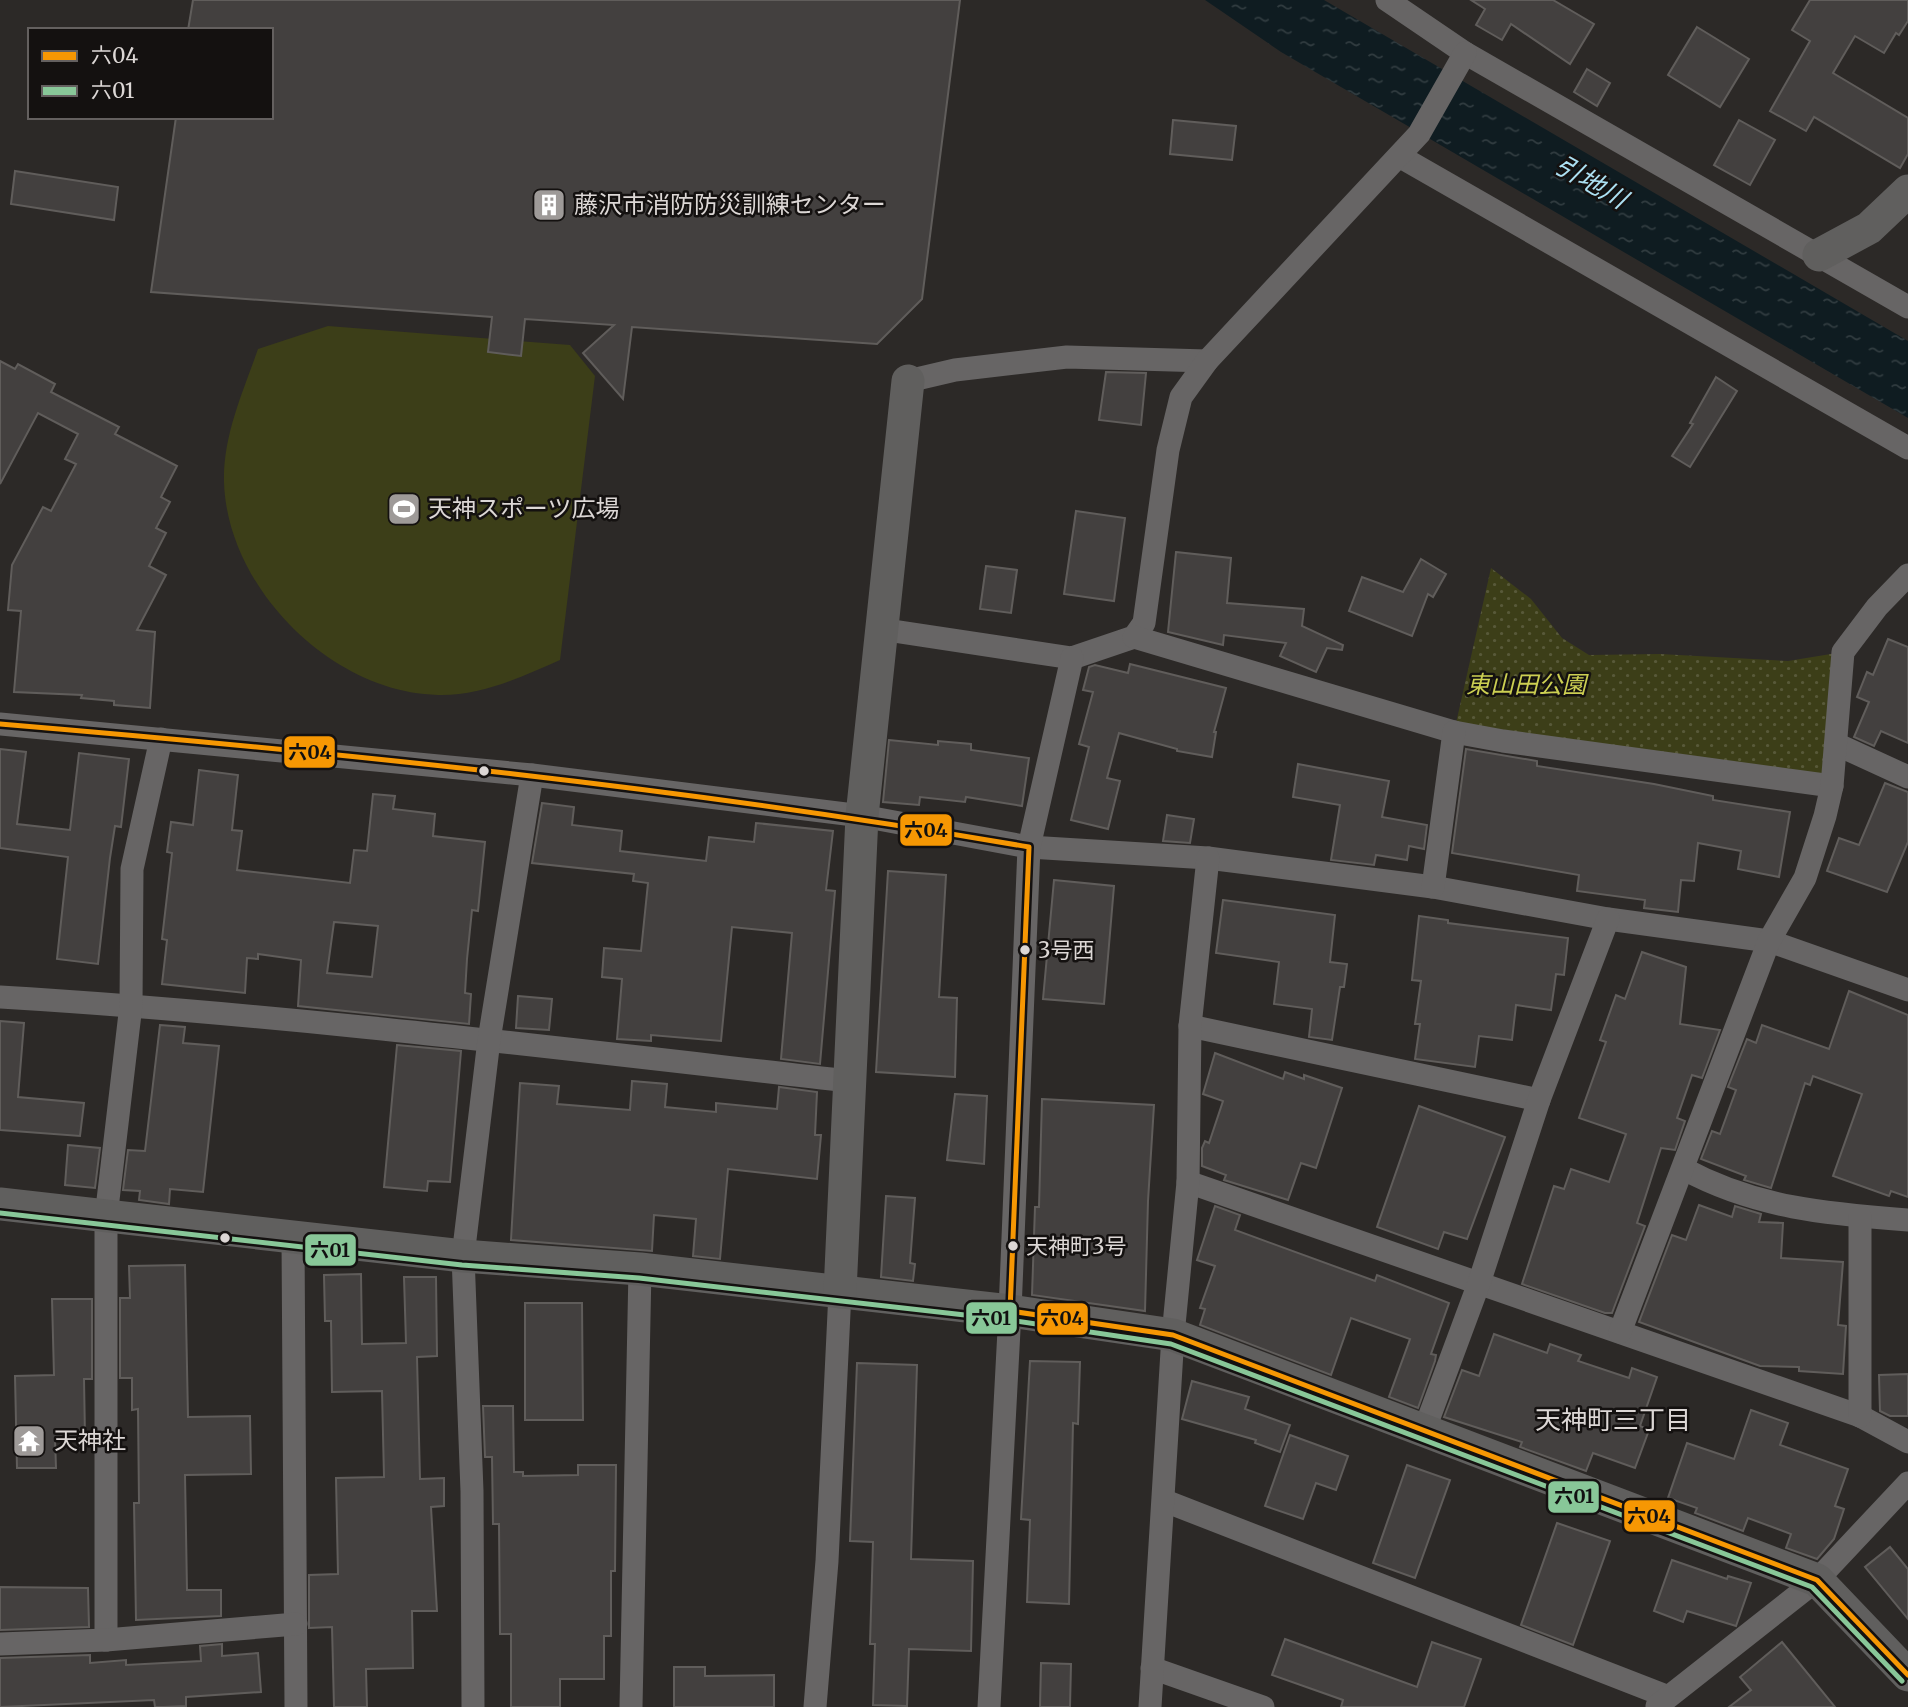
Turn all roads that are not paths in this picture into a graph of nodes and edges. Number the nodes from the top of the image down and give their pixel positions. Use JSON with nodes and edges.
{"nodes":[{"id":1,"x":1387,"y":0,"type":"edge"},
{"id":2,"x":1460,"y":61,"type":"junction"},
{"id":3,"x":1399,"y":156,"type":"junction"},
{"id":4,"x":1908,"y":191,"type":"edge"},
{"id":5,"x":1819,"y":256,"type":"junction"},
{"id":6,"x":1908,"y":307,"type":"edge"},
{"id":7,"x":1207,"y":362,"type":"junction"},
{"id":8,"x":908,"y":381,"type":"joint"},
{"id":9,"x":1908,"y":448,"type":"edge"},
{"id":10,"x":1908,"y":575,"type":"edge"},
{"id":11,"x":880,"y":629,"type":"junction"},
{"id":12,"x":1134,"y":637,"type":"junction"},
{"id":13,"x":1072,"y":658,"type":"junction"},
{"id":14,"x":0,"y":724,"type":"edge"},
{"id":15,"x":1454,"y":732,"type":"junction"},
{"id":16,"x":161,"y":739,"type":"junction"},
{"id":17,"x":1836,"y":744,"type":"junction"},
{"id":18,"x":533,"y":775,"type":"junction"},
{"id":19,"x":1908,"y":777,"type":"edge"},
{"id":20,"x":1832,"y":786,"type":"junction"},
{"id":21,"x":862,"y":816,"type":"junction"},
{"id":22,"x":1029,"y":847,"type":"junction"},
{"id":23,"x":1208,"y":858,"type":"junction"},
{"id":24,"x":1433,"y":887,"type":"junction"},
{"id":25,"x":1608,"y":919,"type":"junction"},
{"id":26,"x":1769,"y":941,"type":"junction"},
{"id":27,"x":1908,"y":990,"type":"edge"},
{"id":28,"x":0,"y":997,"type":"edge"},
{"id":29,"x":131,"y":1005,"type":"junction"},
{"id":30,"x":1190,"y":1026,"type":"junction"},
{"id":31,"x":489,"y":1040,"type":"junction"},
{"id":32,"x":848,"y":1081,"type":"junction"},
{"id":33,"x":1539,"y":1100,"type":"junction"},
{"id":34,"x":1684,"y":1169,"type":"junction"},
{"id":35,"x":1188,"y":1182,"type":"junction"},
{"id":36,"x":0,"y":1204,"type":"edge"},
{"id":37,"x":106,"y":1217,"type":"junction"},
{"id":38,"x":1860,"y":1217,"type":"junction"},
{"id":39,"x":1908,"y":1220,"type":"edge"},
{"id":40,"x":293,"y":1238,"type":"junction"},
{"id":41,"x":463,"y":1256,"type":"junction"},
{"id":42,"x":640,"y":1269,"type":"junction"},
{"id":43,"x":1479,"y":1283,"type":"junction"},
{"id":44,"x":840,"y":1292,"type":"junction"},
{"id":45,"x":1010,"y":1311,"type":"junction"},
{"id":46,"x":1620,"y":1332,"type":"junction"},
{"id":47,"x":1173,"y":1335,"type":"junction"},
{"id":48,"x":1860,"y":1416,"type":"junction"},
{"id":49,"x":1424,"y":1431,"type":"junction"},
{"id":50,"x":1908,"y":1442,"type":"edge"},
{"id":51,"x":1908,"y":1483,"type":"edge"},
{"id":52,"x":1164,"y":1501,"type":"junction"},
{"id":53,"x":1817,"y":1580,"type":"junction"},
{"id":54,"x":296,"y":1624,"type":"junction"},
{"id":55,"x":106,"y":1640,"type":"junction"},
{"id":56,"x":0,"y":1644,"type":"edge"},
{"id":57,"x":1152,"y":1668,"type":"junction"},
{"id":58,"x":1908,"y":1675,"type":"edge"},
{"id":59,"x":1661,"y":1702,"type":"edge"},
{"id":60,"x":296,"y":1707,"type":"edge"},
{"id":61,"x":472,"y":1707,"type":"edge"},
{"id":62,"x":632,"y":1707,"type":"edge"},
{"id":63,"x":815,"y":1707,"type":"edge"},
{"id":64,"x":989,"y":1707,"type":"edge"},
{"id":65,"x":1150,"y":1707,"type":"edge"},
{"id":66,"x":1263,"y":1707,"type":"edge"}],
"edges":[{"from":1,"to":2,"type":"street"},
{"from":2,"to":3,"type":"street"},
{"from":2,"to":5,"type":"street"},
{"from":3,"to":7,"type":"street"},
{"from":3,"to":9,"type":"street"},
{"from":4,"to":5,"type":"street"},
{"from":5,"to":6,"type":"street"},
{"from":7,"to":8,"type":"street"},
{"from":7,"to":12,"type":"street"},
{"from":8,"to":11,"type":"street"},
{"from":10,"to":17,"type":"street"},
{"from":11,"to":13,"type":"street"},
{"from":11,"to":21,"type":"street"},
{"from":12,"to":13,"type":"street"},
{"from":12,"to":15,"type":"street"},
{"from":13,"to":22,"type":"street"},
{"from":14,"to":16,"type":"street"},
{"from":15,"to":20,"type":"street"},
{"from":15,"to":24,"type":"street"},
{"from":16,"to":18,"type":"street"},
{"from":16,"to":29,"type":"street"},
{"from":17,"to":19,"type":"street"},
{"from":17,"to":20,"type":"street"},
{"from":18,"to":21,"type":"street"},
{"from":18,"to":31,"type":"street"},
{"from":20,"to":26,"type":"street"},
{"from":21,"to":22,"type":"street"},
{"from":21,"to":32,"type":"street"},
{"from":22,"to":23,"type":"street"},
{"from":22,"to":45,"type":"street"},
{"from":23,"to":24,"type":"street"},
{"from":23,"to":30,"type":"street"},
{"from":24,"to":25,"type":"street"},
{"from":25,"to":26,"type":"street"},
{"from":25,"to":33,"type":"street"},
{"from":26,"to":27,"type":"street"},
{"from":26,"to":34,"type":"street"},
{"from":28,"to":29,"type":"street"},
{"from":29,"to":31,"type":"street"},
{"from":29,"to":37,"type":"street"},
{"from":30,"to":33,"type":"street"},
{"from":30,"to":35,"type":"street"},
{"from":31,"to":32,"type":"street"},
{"from":31,"to":41,"type":"street"},
{"from":32,"to":44,"type":"street"},
{"from":33,"to":43,"type":"street"},
{"from":34,"to":38,"type":"street"},
{"from":34,"to":46,"type":"street"},
{"from":35,"to":43,"type":"street"},
{"from":35,"to":47,"type":"street"},
{"from":36,"to":37,"type":"street"},
{"from":37,"to":40,"type":"street"},
{"from":37,"to":55,"type":"street"},
{"from":38,"to":39,"type":"street"},
{"from":38,"to":48,"type":"street"},
{"from":40,"to":41,"type":"street"},
{"from":40,"to":54,"type":"street"},
{"from":41,"to":42,"type":"street"},
{"from":41,"to":61,"type":"street"},
{"from":42,"to":44,"type":"street"},
{"from":42,"to":62,"type":"street"},
{"from":43,"to":46,"type":"street"},
{"from":43,"to":49,"type":"street"},
{"from":44,"to":45,"type":"street"},
{"from":44,"to":63,"type":"street"},
{"from":45,"to":47,"type":"street"},
{"from":45,"to":64,"type":"street"},
{"from":46,"to":48,"type":"street"},
{"from":47,"to":49,"type":"street"},
{"from":47,"to":52,"type":"street"},
{"from":48,"to":50,"type":"street"},
{"from":49,"to":53,"type":"street"},
{"from":51,"to":53,"type":"street"},
{"from":52,"to":57,"type":"street"},
{"from":52,"to":59,"type":"street"},
{"from":53,"to":58,"type":"street"},
{"from":53,"to":59,"type":"street"},
{"from":54,"to":55,"type":"street"},
{"from":54,"to":60,"type":"street"},
{"from":55,"to":56,"type":"street"},
{"from":57,"to":65,"type":"street"},
{"from":57,"to":66,"type":"street"}]}
